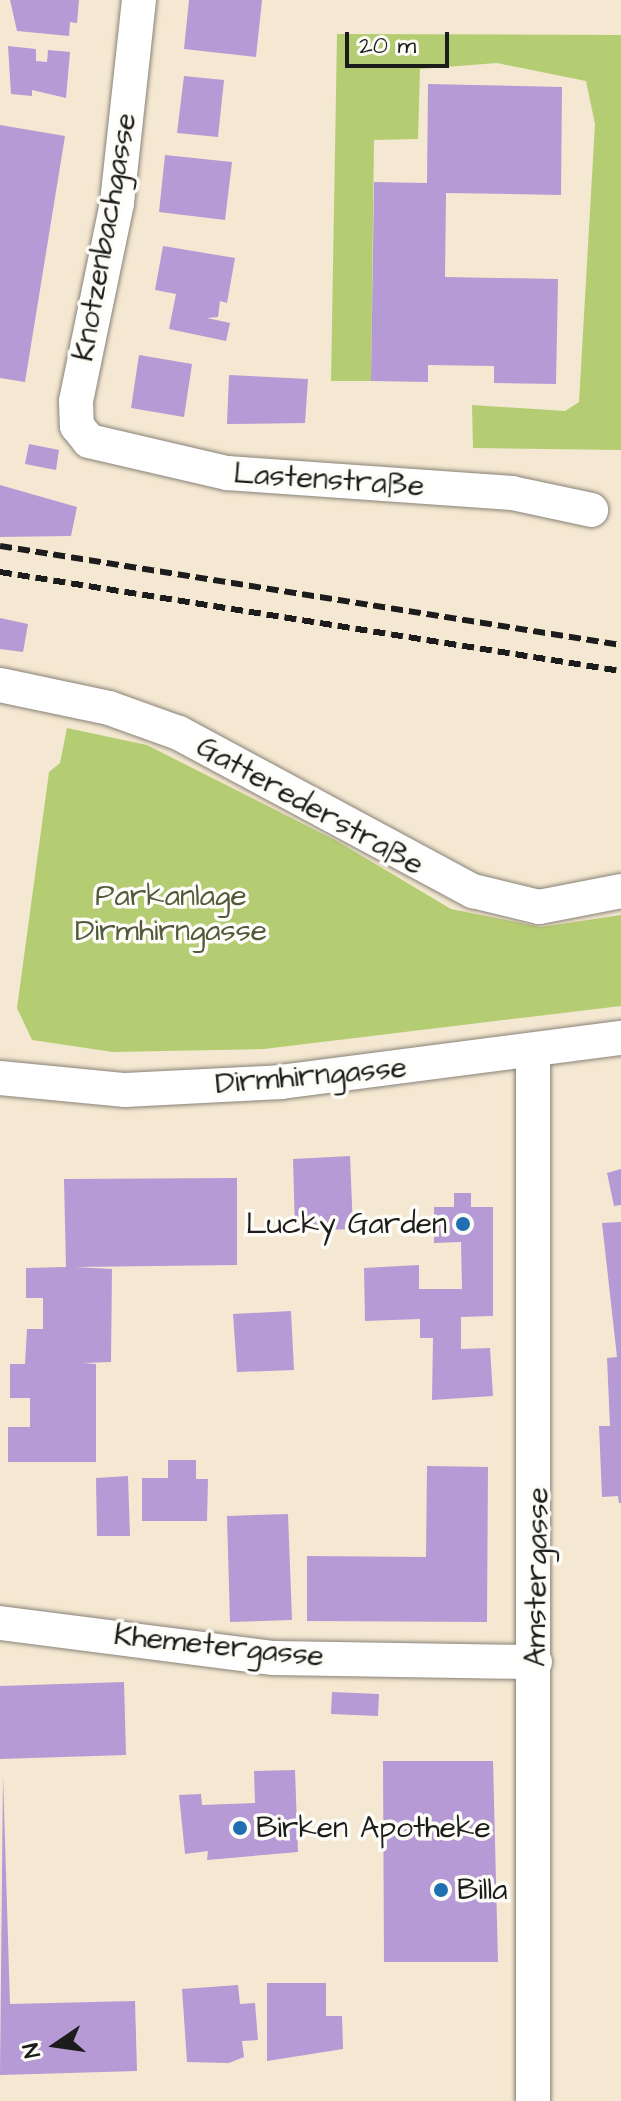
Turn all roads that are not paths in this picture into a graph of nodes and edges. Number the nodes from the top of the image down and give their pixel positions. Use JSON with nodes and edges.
{"nodes":[{"id":1,"x":139,"y":0,"type":"edge"},
{"id":2,"x":77,"y":426,"type":"joint"},
{"id":3,"x":591,"y":510,"type":"dead end"},
{"id":4,"x":0,"y":685,"type":"edge"},
{"id":5,"x":621,"y":891,"type":"edge"},
{"id":6,"x":621,"y":1038,"type":"edge"},
{"id":7,"x":533,"y":1052,"type":"junction"},
{"id":8,"x":0,"y":1078,"type":"edge"},
{"id":9,"x":0,"y":1623,"type":"edge"},
{"id":10,"x":535,"y":1662,"type":"junction"},
{"id":11,"x":533,"y":2101,"type":"edge"}],
"edges":[{"from":1,"to":2,"type":"street","name":"Knotzenbachgasse"},
{"from":2,"to":3,"type":"street","name":"Lastenstraße"},
{"from":4,"to":5,"type":"street","name":"Gatterederstraße"},
{"from":6,"to":7,"type":"street","name":"Dirmhirngasse"},
{"from":7,"to":8,"type":"street","name":"Dirmhirngasse"},
{"from":7,"to":10,"type":"street","name":"Amstergasse"},
{"from":9,"to":10,"type":"street","name":"Khemetergasse"},
{"from":10,"to":11,"type":"street","name":"Amstergasse"}]}
